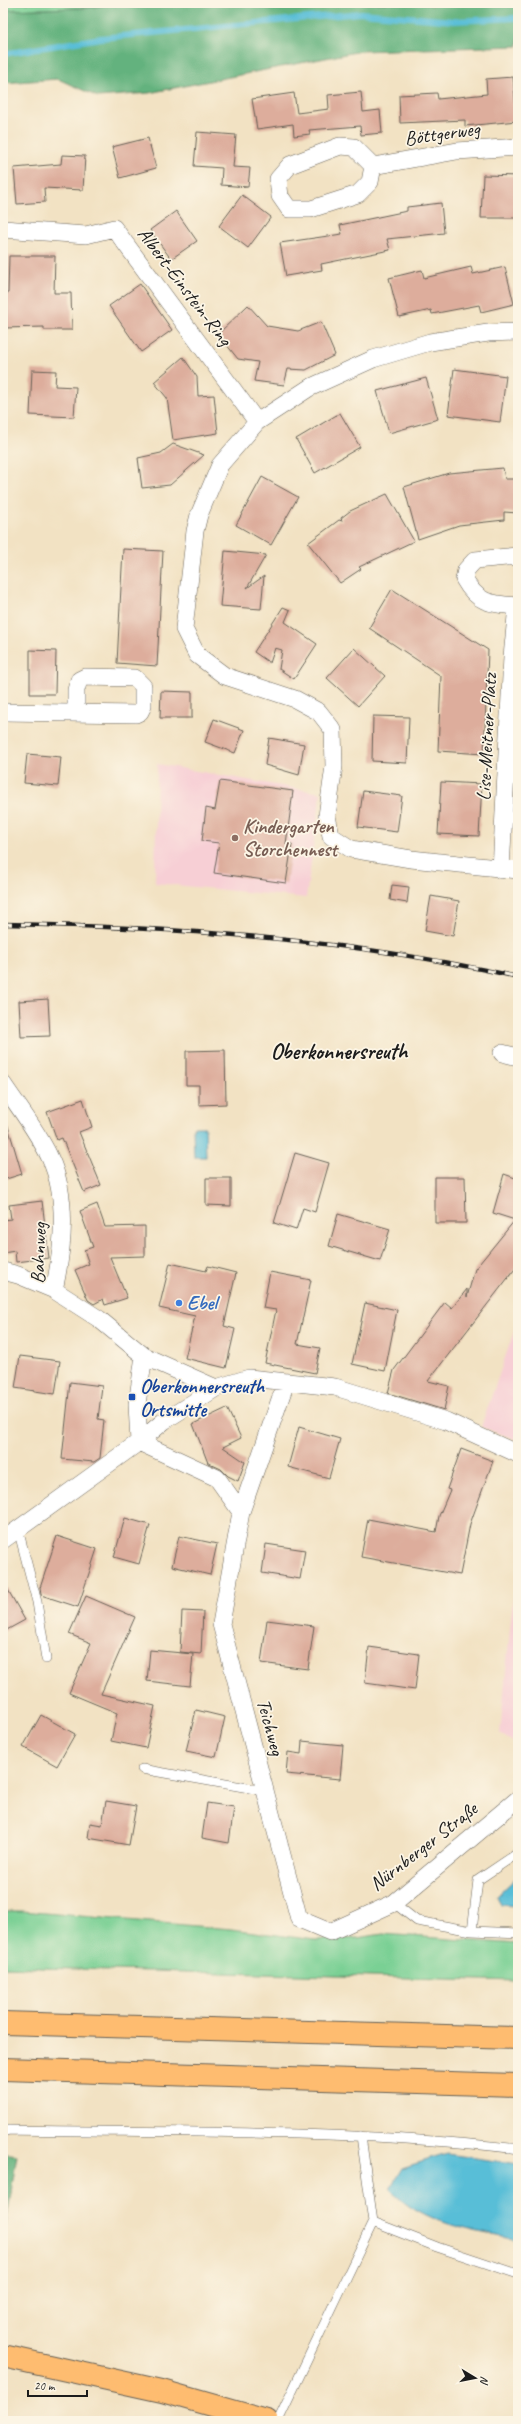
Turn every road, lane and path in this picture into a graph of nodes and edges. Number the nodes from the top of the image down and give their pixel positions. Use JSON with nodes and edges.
{"nodes":[{"id":1,"x":518,"y":147,"type":"edge"},
{"id":2,"x":373,"y":166,"type":"junction"},
{"id":3,"x":3,"y":229,"type":"edge"},
{"id":4,"x":518,"y":332,"type":"edge"},
{"id":5,"x":257,"y":422,"type":"junction"},
{"id":6,"x":518,"y":556,"type":"edge"},
{"id":7,"x":518,"y":606,"type":"edge"},
{"id":8,"x":3,"y":712,"type":"edge"},
{"id":9,"x":76,"y":712,"type":"dead end"},
{"id":10,"x":501,"y":870,"type":"junction"},
{"id":11,"x":518,"y":870,"type":"edge"},
{"id":12,"x":3,"y":1084,"type":"edge"},
{"id":13,"x":3,"y":1271,"type":"edge"},
{"id":14,"x":54,"y":1290,"type":"junction"},
{"id":15,"x":144,"y":1356,"type":"junction"},
{"id":16,"x":286,"y":1382,"type":"junction"},
{"id":17,"x":216,"y":1388,"type":"junction"},
{"id":18,"x":140,"y":1442,"type":"junction"},
{"id":19,"x":518,"y":1454,"type":"edge"},
{"id":20,"x":241,"y":1512,"type":"junction"},
{"id":21,"x":18,"y":1530,"type":"junction"},
{"id":22,"x":3,"y":1540,"type":"edge"},
{"id":23,"x":46,"y":1659,"type":"dead end"},
{"id":24,"x":142,"y":1769,"type":"dead end"},
{"id":25,"x":265,"y":1791,"type":"junction"},
{"id":26,"x":518,"y":1799,"type":"edge"},
{"id":27,"x":518,"y":1853,"type":"edge"},
{"id":28,"x":394,"y":1903,"type":"junction"},
{"id":29,"x":472,"y":1931,"type":"junction"},
{"id":30,"x":330,"y":1932,"type":"joint"},
{"id":31,"x":518,"y":1933,"type":"edge"},
{"id":32,"x":3,"y":2023,"type":"edge"},
{"id":33,"x":518,"y":2038,"type":"edge"},
{"id":34,"x":3,"y":2069,"type":"edge"},
{"id":35,"x":518,"y":2085,"type":"edge"},
{"id":36,"x":3,"y":2132,"type":"edge"},
{"id":37,"x":361,"y":2136,"type":"junction"},
{"id":38,"x":518,"y":2149,"type":"edge"},
{"id":39,"x":373,"y":2222,"type":"junction"},
{"id":40,"x":518,"y":2274,"type":"edge"},
{"id":41,"x":3,"y":2356,"type":"edge"},
{"id":42,"x":3,"y":2363,"type":"edge"},
{"id":43,"x":53,"y":2366,"type":"junction"},
{"id":44,"x":267,"y":2421,"type":"edge"},
{"id":45,"x":278,"y":2421,"type":"edge"}],
"edges":[{"from":1,"to":2,"type":"street","name":"Böttgerweg"},
{"from":2,"to":2,"type":"street"},
{"from":3,"to":5,"type":"street","name":"Albert-Einstein-Ring"},
{"from":4,"to":5,"type":"street"},
{"from":5,"to":10,"type":"street"},
{"from":6,"to":7,"type":"street","name":"Lise-Meitner-Platz"},
{"from":7,"to":10,"type":"street","name":"Lise-Meitner-Platz"},
{"from":8,"to":9,"type":"street"},
{"from":10,"to":11,"type":"street"},
{"from":12,"to":14,"type":"street","name":"Bahnweg"},
{"from":13,"to":14,"type":"street"},
{"from":14,"to":15,"type":"street","name":"Bahnweg"},
{"from":15,"to":17,"type":"street","name":"Bahnweg"},
{"from":15,"to":18,"type":"street"},
{"from":16,"to":17,"type":"street"},
{"from":16,"to":19,"type":"street"},
{"from":16,"to":20,"type":"street","name":"Teichweg"},
{"from":17,"to":18,"type":"street"},
{"from":18,"to":20,"type":"street"},
{"from":18,"to":21,"type":"street"},
{"from":20,"to":25,"type":"street","name":"Teichweg"},
{"from":21,"to":22,"type":"street"},
{"from":21,"to":23,"type":"lane"},
{"from":24,"to":25,"type":"lane"},
{"from":25,"to":30,"type":"street","name":"Teichweg"},
{"from":26,"to":28,"type":"street","name":"Nürnberger Straße"},
{"from":27,"to":29,"type":"lane"},
{"from":28,"to":29,"type":"lane"},
{"from":28,"to":30,"type":"street","name":"Nürnberger Straße"},
{"from":29,"to":31,"type":"lane"},
{"from":32,"to":33,"type":"main road"},
{"from":34,"to":35,"type":"main road"},
{"from":36,"to":37,"type":"lane"},
{"from":37,"to":38,"type":"lane"},
{"from":37,"to":39,"type":"lane"},
{"from":39,"to":40,"type":"lane"},
{"from":39,"to":45,"type":"lane"},
{"from":41,"to":43,"type":"main road"},
{"from":42,"to":43,"type":"main road"},
{"from":43,"to":44,"type":"main road"}]}
